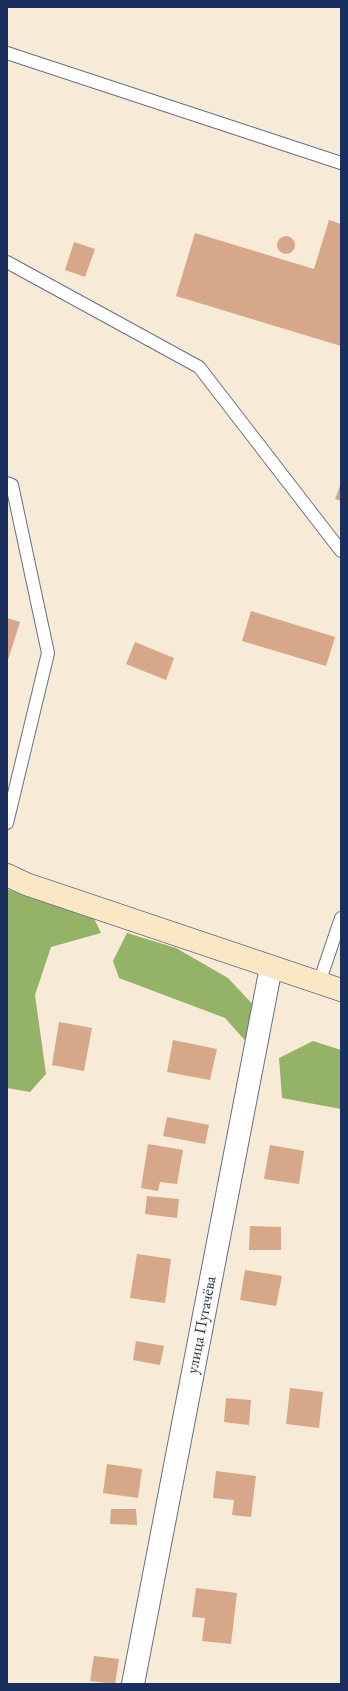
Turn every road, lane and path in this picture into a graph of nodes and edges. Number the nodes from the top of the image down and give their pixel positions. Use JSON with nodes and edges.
{"nodes":[{"id":1,"x":7,"y":53,"type":"edge"},
{"id":2,"x":341,"y":163,"type":"edge"},
{"id":3,"x":7,"y":262,"type":"edge"},
{"id":4,"x":7,"y":483,"type":"edge"},
{"id":5,"x":341,"y":551,"type":"edge"},
{"id":6,"x":7,"y":823,"type":"edge"},
{"id":7,"x":7,"y":875,"type":"edge"},
{"id":8,"x":341,"y":918,"type":"edge"},
{"id":9,"x":271,"y":967,"type":"junction"},
{"id":10,"x":319,"y":983,"type":"junction"},
{"id":11,"x":341,"y":990,"type":"edge"},
{"id":12,"x":133,"y":1684,"type":"edge"}],
"edges":[{"from":1,"to":2,"type":"lane"},
{"from":3,"to":5,"type":"lane"},
{"from":4,"to":6,"type":"lane"},
{"from":7,"to":9,"type":"street"},
{"from":8,"to":10,"type":"lane"},
{"from":9,"to":10,"type":"street"},
{"from":9,"to":12,"type":"street","name":"улица Пугачёва"},
{"from":10,"to":11,"type":"street"}]}
